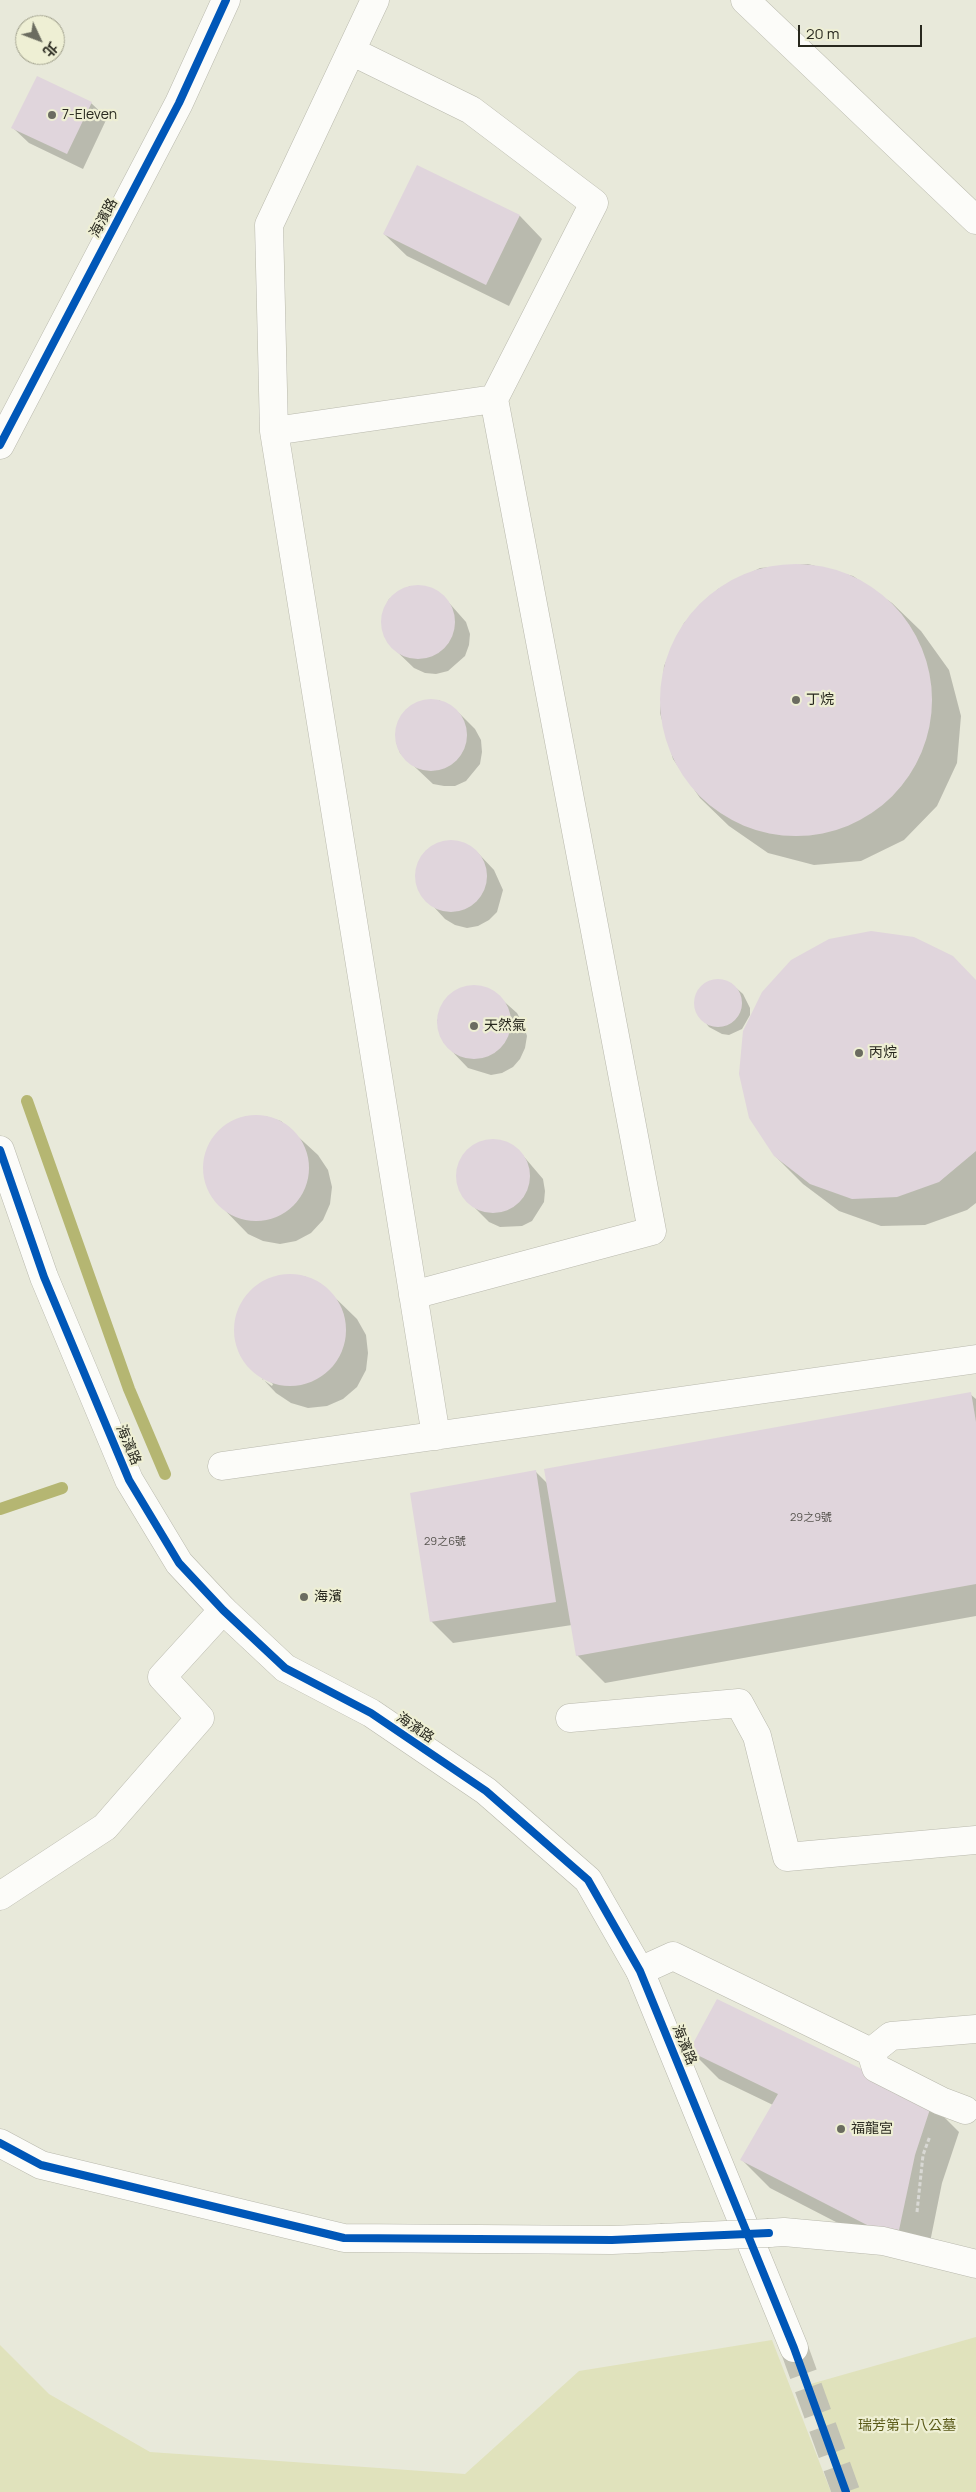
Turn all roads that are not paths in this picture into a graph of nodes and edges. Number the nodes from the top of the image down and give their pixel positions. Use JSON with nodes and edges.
{"nodes":[{"id":1,"x":226,"y":0,"type":"edge"},
{"id":2,"x":375,"y":0,"type":"edge"},
{"id":3,"x":745,"y":0,"type":"edge"},
{"id":4,"x":351,"y":51,"type":"junction"},
{"id":5,"x":976,"y":220,"type":"edge"},
{"id":6,"x":494,"y":399,"type":"junction"},
{"id":7,"x":274,"y":430,"type":"junction"},
{"id":8,"x":0,"y":445,"type":"edge"},
{"id":9,"x":0,"y":1150,"type":"edge"},
{"id":10,"x":413,"y":1295,"type":"junction"},
{"id":11,"x":976,"y":1359,"type":"edge"},
{"id":12,"x":436,"y":1436,"type":"junction"},
{"id":13,"x":222,"y":1466,"type":"dead end"},
{"id":14,"x":223,"y":1610,"type":"junction"},
{"id":15,"x":570,"y":1718,"type":"dead end"},
{"id":16,"x":976,"y":1840,"type":"edge"},
{"id":17,"x":0,"y":1896,"type":"edge"},
{"id":18,"x":640,"y":1971,"type":"junction"},
{"id":19,"x":976,"y":2029,"type":"edge"},
{"id":20,"x":871,"y":2052,"type":"junction"},
{"id":21,"x":953,"y":2105,"type":"road end"},
{"id":22,"x":0,"y":2143,"type":"edge"},
{"id":23,"x":976,"y":2264,"type":"edge"},
{"id":24,"x":794,"y":2348,"type":"tunnel mouth"}],
"edges":[{"from":1,"to":8,"type":"main road","name":"海濱路"},
{"from":2,"to":4,"type":"main road"},
{"from":3,"to":5,"type":"main road"},
{"from":4,"to":6,"type":"main road"},
{"from":4,"to":7,"type":"main road"},
{"from":6,"to":7,"type":"main road"},
{"from":6,"to":10,"type":"main road"},
{"from":7,"to":10,"type":"main road"},
{"from":9,"to":14,"type":"main road","name":"海濱路"},
{"from":10,"to":12,"type":"main road"},
{"from":11,"to":12,"type":"main road"},
{"from":12,"to":13,"type":"main road"},
{"from":14,"to":17,"type":"main road"},
{"from":14,"to":18,"type":"main road","name":"海濱路"},
{"from":15,"to":16,"type":"main road"},
{"from":18,"to":20,"type":"main road"},
{"from":18,"to":24,"type":"main road","name":"海濱路"},
{"from":19,"to":20,"type":"main road"},
{"from":20,"to":21,"type":"main road"},
{"from":22,"to":23,"type":"main road","bridge":true}]}
